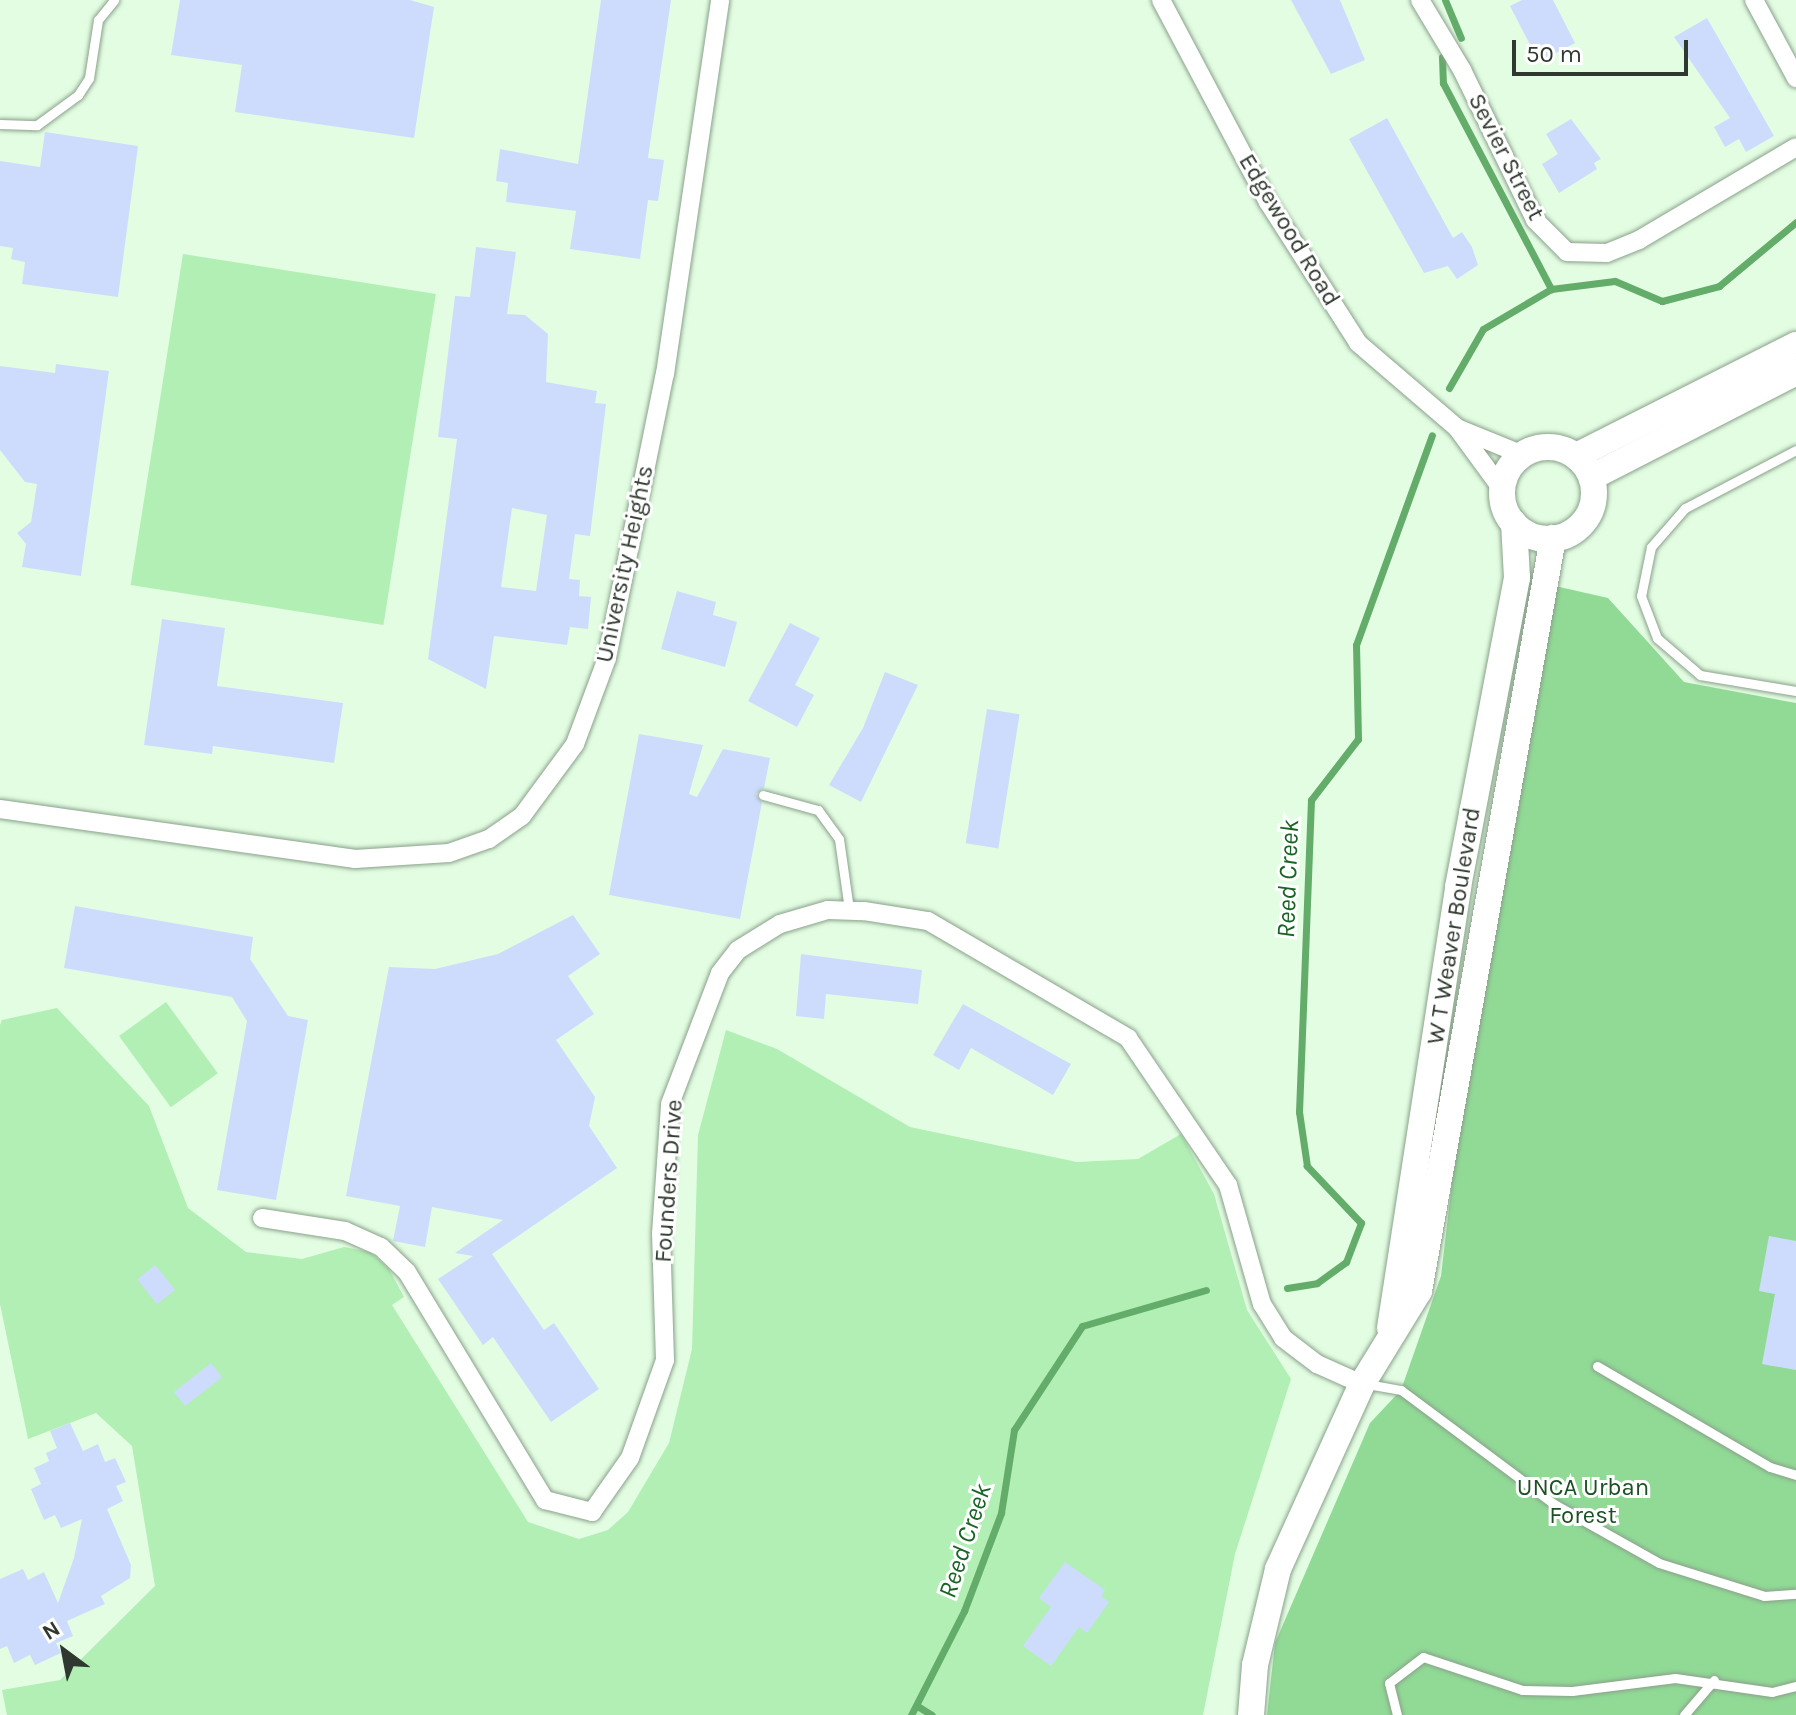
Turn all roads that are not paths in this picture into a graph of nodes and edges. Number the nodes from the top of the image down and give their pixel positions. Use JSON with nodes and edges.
{"nodes":[{"id":1,"x":114,"y":0,"type":"edge"},
{"id":2,"x":720,"y":0,"type":"edge"},
{"id":3,"x":1161,"y":0,"type":"edge"},
{"id":4,"x":1420,"y":0,"type":"edge"},
{"id":5,"x":1754,"y":0,"type":"edge"},
{"id":6,"x":1796,"y":78,"type":"edge"},
{"id":7,"x":0,"y":124,"type":"edge"},
{"id":8,"x":1796,"y":147,"type":"edge"},
{"id":9,"x":1796,"y":345,"type":"edge"},
{"id":10,"x":1796,"y":372,"type":"edge"},
{"id":11,"x":1457,"y":428,"type":"junction"},
{"id":12,"x":1796,"y":450,"type":"edge"},
{"id":13,"x":1523,"y":455,"type":"junction"},
{"id":14,"x":1576,"y":456,"type":"junction"},
{"id":15,"x":1592,"y":477,"type":"junction"},
{"id":16,"x":1501,"y":488,"type":"junction"},
{"id":17,"x":1514,"y":523,"type":"junction"},
{"id":18,"x":1553,"y":538,"type":"junction"},
{"id":19,"x":1796,"y":691,"type":"edge"},
{"id":20,"x":763,"y":795,"type":"dead end"},
{"id":21,"x":0,"y":809,"type":"edge"},
{"id":22,"x":849,"y":909,"type":"junction"},
{"id":23,"x":262,"y":1218,"type":"dead end"},
{"id":24,"x":1389,"y":1330,"type":"junction"},
{"id":25,"x":1597,"y":1366,"type":"dead end"},
{"id":26,"x":1362,"y":1384,"type":"junction"},
{"id":27,"x":1796,"y":1475,"type":"edge"},
{"id":28,"x":1796,"y":1594,"type":"edge"},
{"id":29,"x":1714,"y":1680,"type":"junction"},
{"id":30,"x":1796,"y":1686,"type":"edge"},
{"id":31,"x":1251,"y":1715,"type":"edge"},
{"id":32,"x":1397,"y":1715,"type":"edge"},
{"id":33,"x":1684,"y":1715,"type":"edge"}],
"edges":[{"from":1,"to":7,"type":"lane"},
{"from":2,"to":21,"type":"street","name":"University Heights"},
{"from":3,"to":11,"type":"street","name":"Edgewood Road"},
{"from":4,"to":8,"type":"street","name":"Sevier Street"},
{"from":5,"to":6,"type":"street"},
{"from":9,"to":14,"type":"main road"},
{"from":10,"to":15,"type":"main road"},
{"from":11,"to":13,"type":"street","name":"Edgewood Road"},
{"from":11,"to":16,"type":"street","name":"Edgewood Road"},
{"from":12,"to":19,"type":"lane"},
{"from":13,"to":14,"type":"main road"},
{"from":13,"to":16,"type":"main road"},
{"from":14,"to":15,"type":"main road"},
{"from":15,"to":18,"type":"main road"},
{"from":16,"to":17,"type":"main road"},
{"from":17,"to":18,"type":"main road"},
{"from":17,"to":24,"type":"main road","name":"W T Weaver Boulevard"},
{"from":18,"to":24,"type":"main road","name":"W T Weaver Boulevard"},
{"from":20,"to":22,"type":"lane"},
{"from":22,"to":23,"type":"street","name":"Founders Drive"},
{"from":22,"to":26,"type":"street","name":"Founders Drive"},
{"from":24,"to":26,"type":"main road","name":"W T Weaver Boulevard"},
{"from":25,"to":27,"type":"lane"},
{"from":26,"to":28,"type":"lane"},
{"from":26,"to":31,"type":"main road","name":"W T Weaver Boulevard"},
{"from":29,"to":30,"type":"lane"},
{"from":29,"to":32,"type":"lane"},
{"from":29,"to":33,"type":"lane"}]}
